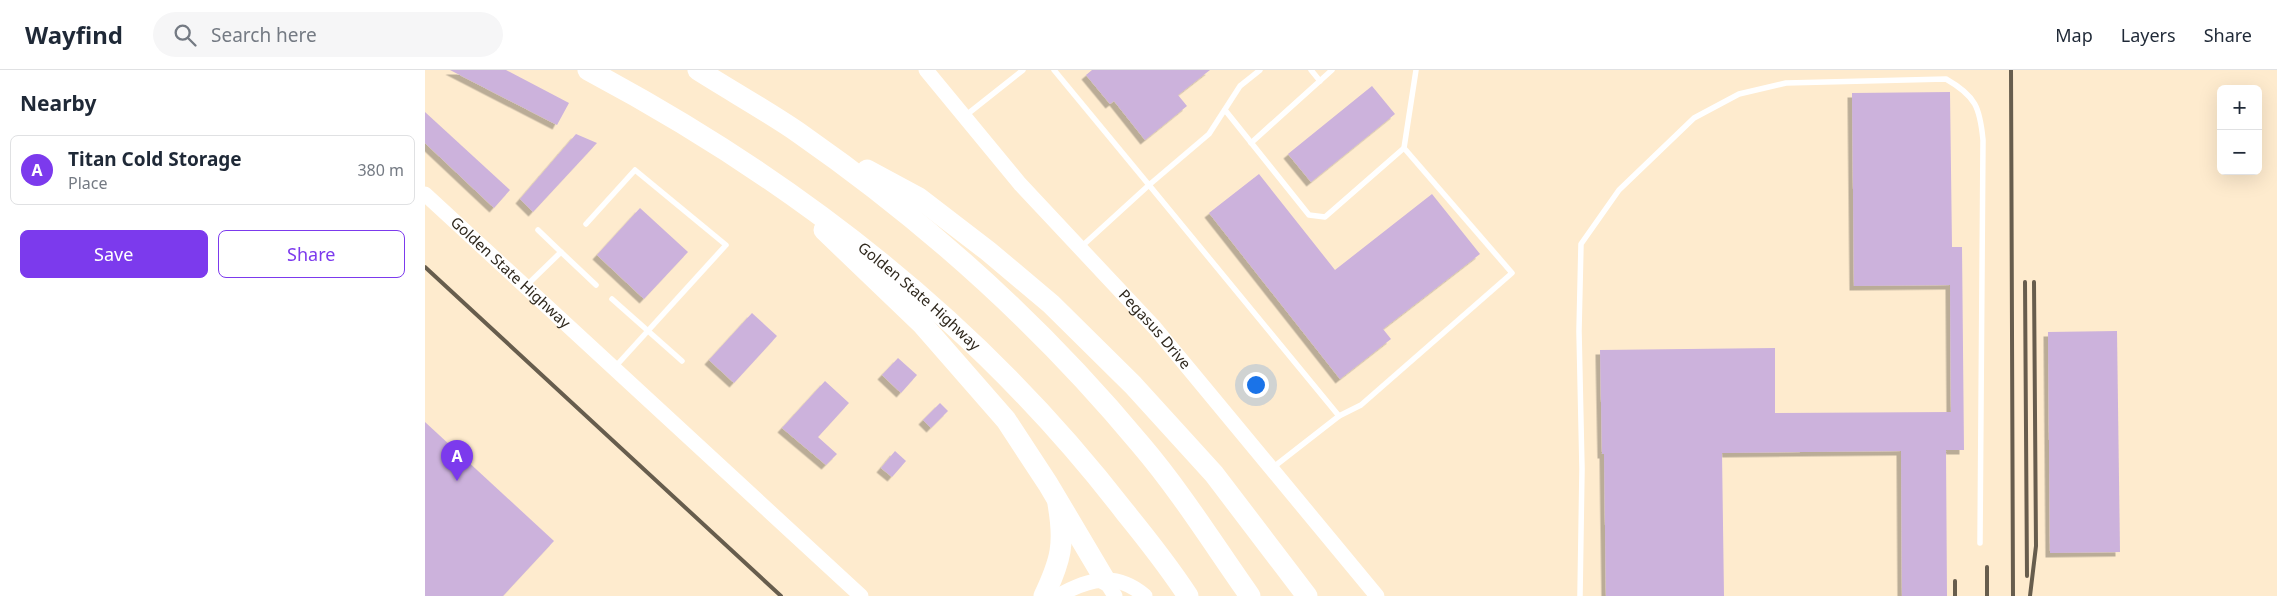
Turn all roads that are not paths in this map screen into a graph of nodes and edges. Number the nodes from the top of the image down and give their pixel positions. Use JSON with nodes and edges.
{"nodes":[{"id":1,"x":588,"y":70,"type":"edge"},
{"id":2,"x":698,"y":70,"type":"edge"},
{"id":3,"x":926,"y":70,"type":"edge"},
{"id":4,"x":1023,"y":70,"type":"edge"},
{"id":5,"x":1054,"y":70,"type":"edge"},
{"id":6,"x":1260,"y":70,"type":"edge"},
{"id":7,"x":1311,"y":70,"type":"edge"},
{"id":8,"x":1332,"y":70,"type":"edge"},
{"id":9,"x":1416,"y":70,"type":"edge"},
{"id":10,"x":1320,"y":81,"type":"junction"},
{"id":11,"x":1225,"y":110,"type":"junction"},
{"id":12,"x":963,"y":117,"type":"junction"},
{"id":13,"x":798,"y":132,"type":"junction"},
{"id":14,"x":1251,"y":143,"type":"junction"},
{"id":15,"x":1404,"y":148,"type":"junction"},
{"id":16,"x":778,"y":184,"type":"junction"},
{"id":17,"x":1149,"y":185,"type":"junction"},
{"id":18,"x":425,"y":194,"type":"edge"},
{"id":19,"x":586,"y":224,"type":"dead end"},
{"id":20,"x":538,"y":230,"type":"dead end"},
{"id":21,"x":1080,"y":248,"type":"junction"},
{"id":22,"x":561,"y":252,"type":"junction"},
{"id":23,"x":596,"y":285,"type":"dead end"},
{"id":24,"x":526,"y":287,"type":"junction"},
{"id":25,"x":612,"y":299,"type":"dead end"},
{"id":26,"x":649,"y":331,"type":"junction"},
{"id":27,"x":682,"y":361,"type":"dead end"},
{"id":28,"x":615,"y":368,"type":"junction"},
{"id":29,"x":1339,"y":416,"type":"junction"},
{"id":30,"x":1271,"y":469,"type":"junction"},
{"id":31,"x":1057,"y":497,"type":"junction"},
{"id":32,"x":1980,"y":543,"type":"dead end"},
{"id":33,"x":1110,"y":588,"type":"edge"},
{"id":34,"x":861,"y":596,"type":"edge"},
{"id":35,"x":1044,"y":596,"type":"edge"},
{"id":36,"x":1058,"y":596,"type":"edge"},
{"id":37,"x":1145,"y":596,"type":"edge"},
{"id":38,"x":1188,"y":596,"type":"edge"},
{"id":39,"x":1249,"y":596,"type":"edge"},
{"id":40,"x":1307,"y":596,"type":"edge"},
{"id":41,"x":1377,"y":596,"type":"edge"},
{"id":42,"x":1580,"y":596,"type":"edge"}],
"edges":[{"from":1,"to":16,"type":"highway","name":"Golden State Highway"},
{"from":2,"to":13,"type":"highway"},
{"from":3,"to":12,"type":"street","name":"Pegasus Drive"},
{"from":4,"to":12,"type":"lane"},
{"from":5,"to":17,"type":"lane"},
{"from":6,"to":11,"type":"lane"},
{"from":7,"to":10,"type":"lane"},
{"from":8,"to":10,"type":"lane"},
{"from":9,"to":15,"type":"lane"},
{"from":10,"to":14,"type":"lane"},
{"from":11,"to":14,"type":"lane"},
{"from":11,"to":17,"type":"lane"},
{"from":12,"to":21,"type":"street","name":"Pegasus Drive"},
{"from":13,"to":39,"type":"highway"},
{"from":13,"to":40,"type":"highway"},
{"from":14,"to":15,"type":"lane"},
{"from":15,"to":29,"type":"lane"},
{"from":16,"to":31,"type":"highway"},
{"from":16,"to":38,"type":"highway","name":"Golden State Highway"},
{"from":17,"to":21,"type":"lane"},
{"from":17,"to":29,"type":"lane"},
{"from":18,"to":24,"type":"street","name":"Golden State Highway"},
{"from":19,"to":26,"type":"lane"},
{"from":20,"to":22,"type":"lane"},
{"from":21,"to":30,"type":"street","name":"Pegasus Drive"},
{"from":22,"to":23,"type":"lane"},
{"from":22,"to":24,"type":"lane"},
{"from":24,"to":28,"type":"street","name":"Golden State Highway"},
{"from":25,"to":26,"type":"lane"},
{"from":26,"to":27,"type":"lane"},
{"from":26,"to":28,"type":"lane"},
{"from":28,"to":34,"type":"street","name":"Golden State Highway"},
{"from":29,"to":30,"type":"lane"},
{"from":30,"to":41,"type":"street","name":"Pegasus Drive"},
{"from":31,"to":33,"type":"highway"},
{"from":31,"to":35,"type":"highway"},
{"from":32,"to":42,"type":"lane"},
{"from":33,"to":36,"type":"street"},
{"from":33,"to":37,"type":"street"}]}
